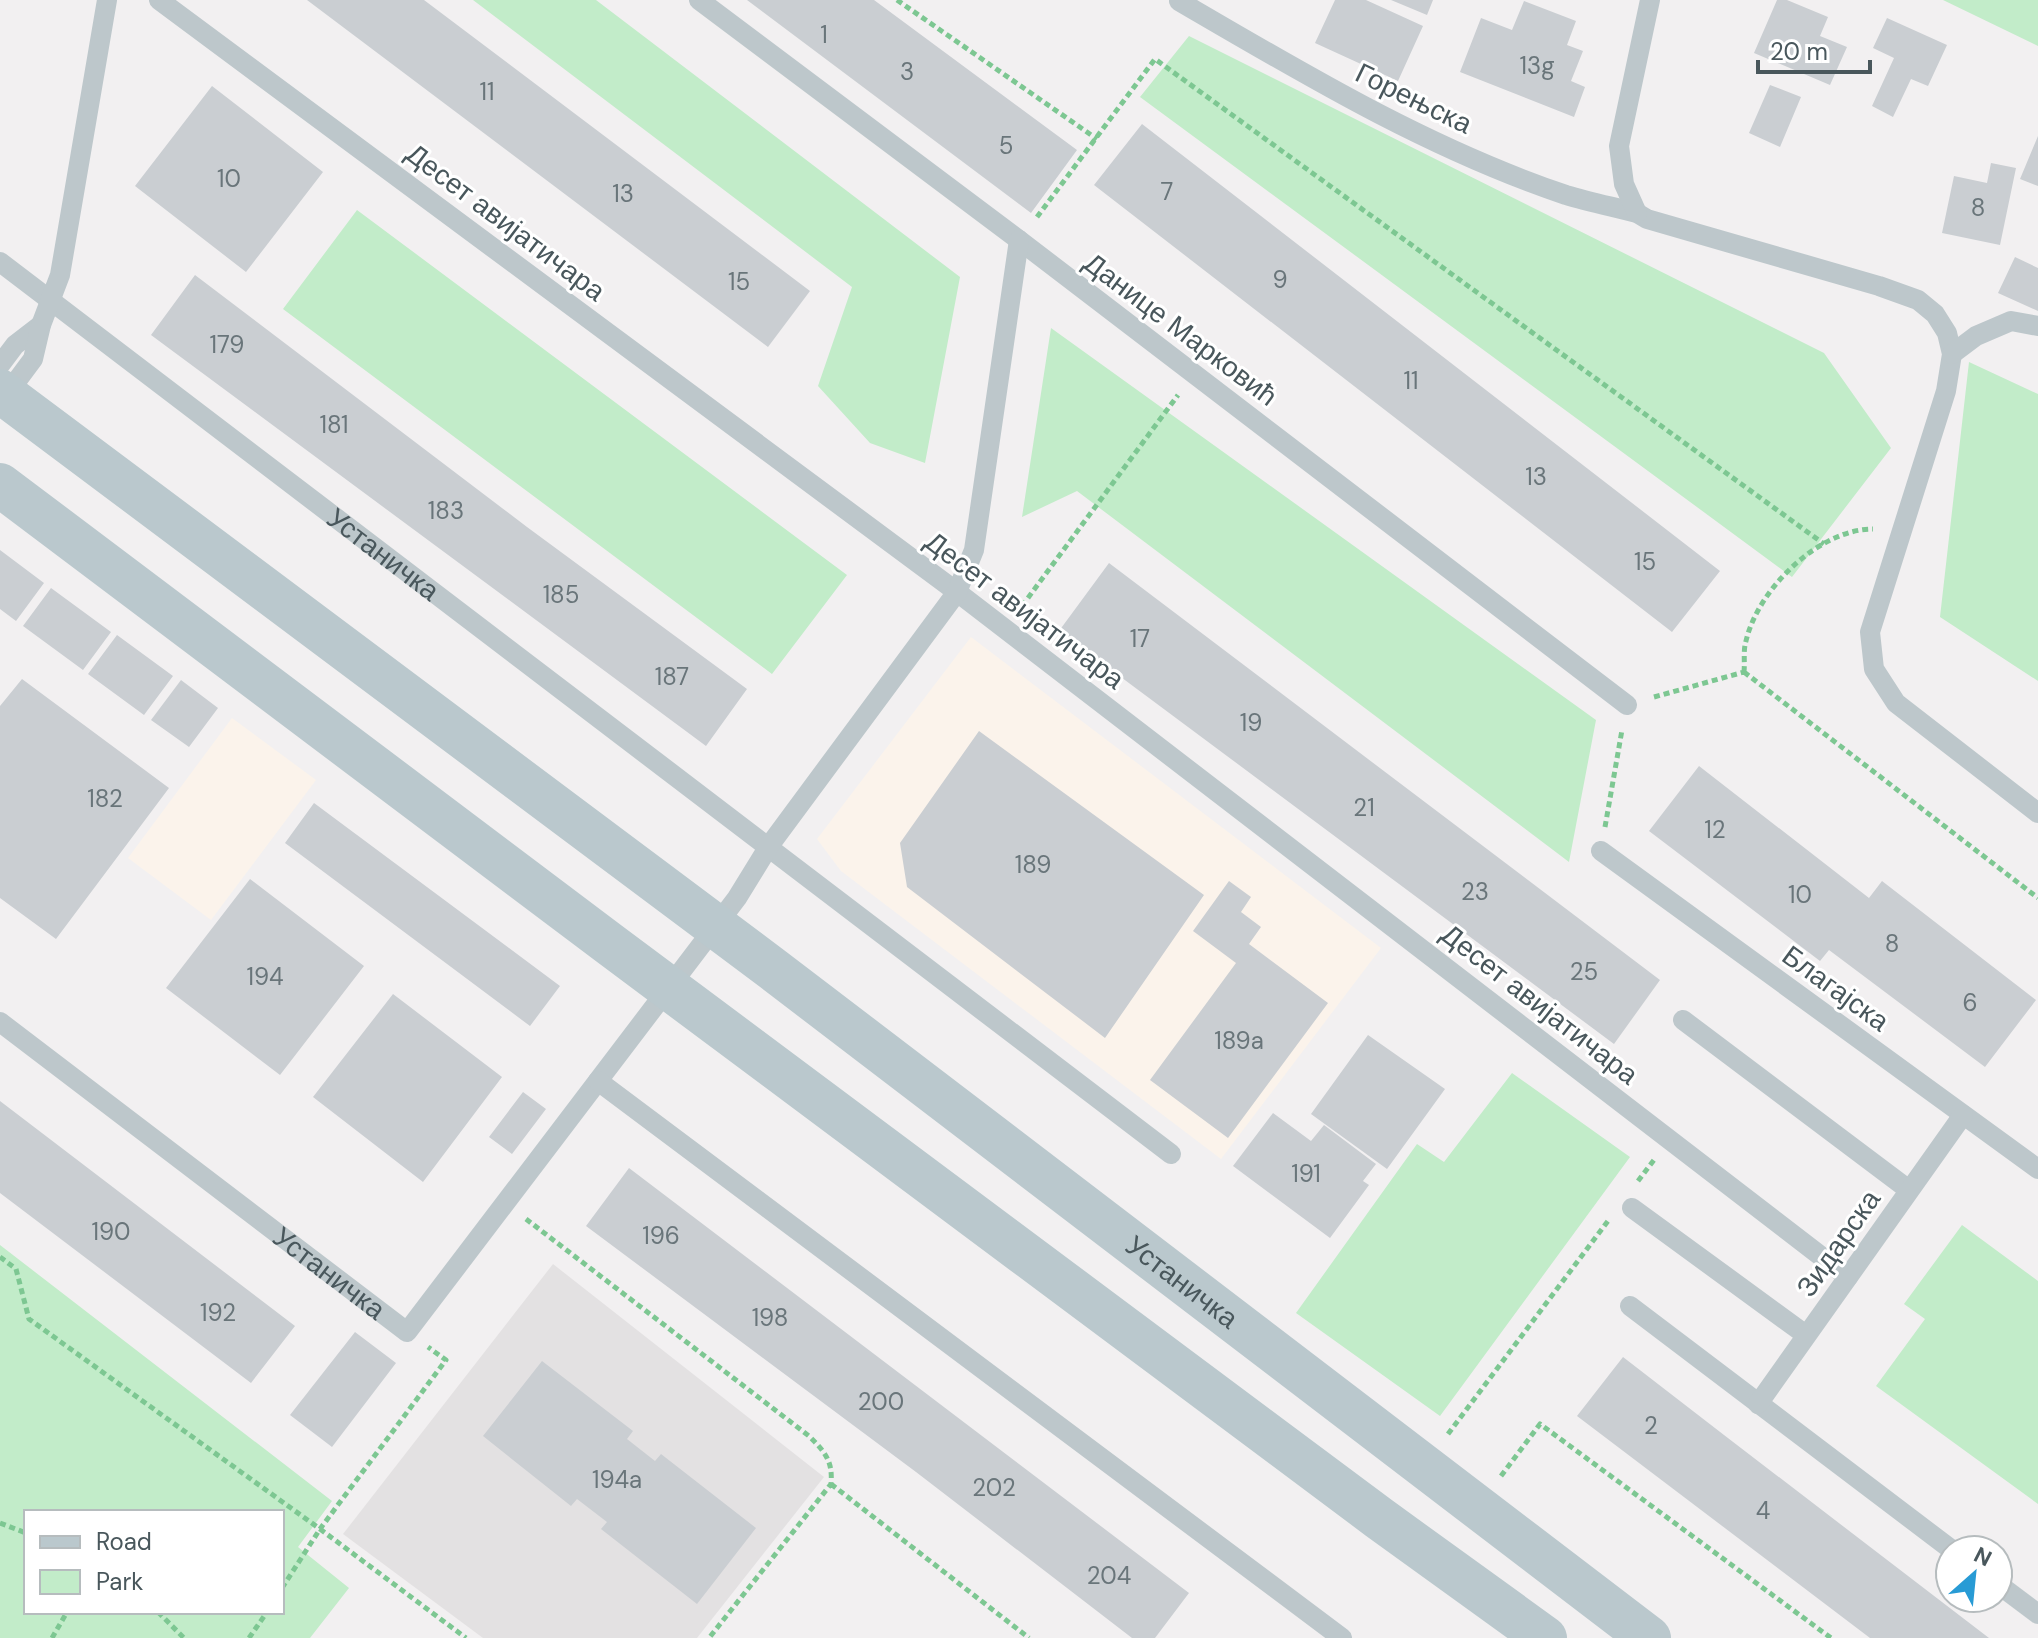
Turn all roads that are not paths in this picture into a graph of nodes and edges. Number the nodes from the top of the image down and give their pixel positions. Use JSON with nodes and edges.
{"nodes":[{"id":1,"x":107,"y":0,"type":"edge"},
{"id":2,"x":159,"y":0,"type":"edge"},
{"id":3,"x":699,"y":0,"type":"edge"},
{"id":4,"x":1650,"y":0,"type":"edge"},
{"id":5,"x":1179,"y":1,"type":"edge"},
{"id":6,"x":1637,"y":213,"type":"junction"},
{"id":7,"x":1019,"y":240,"type":"junction"},
{"id":8,"x":0,"y":262,"type":"edge"},
{"id":9,"x":52,"y":300,"type":"junction"},
{"id":10,"x":41,"y":325,"type":"junction"},
{"id":11,"x":2038,"y":326,"type":"edge"},
{"id":12,"x":1952,"y":354,"type":"junction"},
{"id":13,"x":2,"y":388,"type":"edge"},
{"id":14,"x":0,"y":485,"type":"edge"},
{"id":15,"x":957,"y":592,"type":"junction"},
{"id":16,"x":1627,"y":705,"type":"road end"},
{"id":17,"x":2038,"y":813,"type":"edge"},
{"id":18,"x":769,"y":846,"type":"junction"},
{"id":19,"x":1601,"y":851,"type":"road end"},
{"id":20,"x":715,"y":926,"type":"junction"},
{"id":21,"x":669,"y":987,"type":"junction"},
{"id":22,"x":1683,"y":1020,"type":"dead end"},
{"id":23,"x":0,"y":1022,"type":"edge"},
{"id":24,"x":598,"y":1081,"type":"junction"},
{"id":25,"x":1963,"y":1115,"type":"junction"},
{"id":26,"x":1171,"y":1154,"type":"dead end"},
{"id":27,"x":2038,"y":1169,"type":"edge"},
{"id":28,"x":1909,"y":1190,"type":"junction"},
{"id":29,"x":1625,"y":1205,"type":"road end"},
{"id":30,"x":1848,"y":1277,"type":"junction"},
{"id":31,"x":1630,"y":1306,"type":"dead end"},
{"id":32,"x":1806,"y":1335,"type":"junction"},
{"id":33,"x":1758,"y":1404,"type":"junction"},
{"id":34,"x":1434,"y":1450,"type":"junction"},
{"id":35,"x":1379,"y":1518,"type":"junction"},
{"id":36,"x":1934,"y":1536,"type":"edge"},
{"id":37,"x":2014,"y":1596,"type":"edge"},
{"id":38,"x":2038,"y":1614,"type":"edge"},
{"id":39,"x":1530,"y":1631,"type":"edge"},
{"id":40,"x":1342,"y":1638,"type":"edge"},
{"id":41,"x":1649,"y":1638,"type":"edge"}],
"edges":[{"from":1,"to":9,"type":"lane"},
{"from":2,"to":15,"type":"lane","name":"Десет авијатичара"},
{"from":3,"to":7,"type":"lane","name":"Данице Марковић"},
{"from":4,"to":6,"type":"lane"},
{"from":5,"to":6,"type":"lane","name":"Горењска"},
{"from":6,"to":12,"type":"lane","name":"Горењска"},
{"from":7,"to":15,"type":"lane"},
{"from":7,"to":16,"type":"lane","name":"Данице Марковић"},
{"from":8,"to":9,"type":"lane","name":"Устаничка"},
{"from":9,"to":10,"type":"lane"},
{"from":9,"to":18,"type":"lane","name":"Устаничка"},
{"from":10,"to":13,"type":"lane"},
{"from":10,"to":13,"type":"lane"},
{"from":11,"to":12,"type":"lane"},
{"from":12,"to":17,"type":"lane"},
{"from":13,"to":20,"type":"main road","name":"Устаничка"},
{"from":14,"to":21,"type":"main road"},
{"from":15,"to":18,"type":"lane"},
{"from":15,"to":30,"type":"lane","name":"Десет авијатичара"},
{"from":18,"to":20,"type":"lane"},
{"from":18,"to":26,"type":"lane","name":"Устаничка"},
{"from":19,"to":25,"type":"lane","name":"Благајска"},
{"from":20,"to":21,"type":"lane","name":"Устаничка"},
{"from":20,"to":34,"type":"main road","name":"Устаничка"},
{"from":21,"to":24,"type":"lane","name":"Устаничка"},
{"from":21,"to":35,"type":"main road"},
{"from":22,"to":28,"type":"lane"},
{"from":23,"to":24,"type":"lane","name":"Устаничка"},
{"from":24,"to":40,"type":"lane"},
{"from":25,"to":27,"type":"lane","name":"Благајска"},
{"from":25,"to":28,"type":"lane","name":"Зидарска"},
{"from":28,"to":30,"type":"lane","name":"Зидарска"},
{"from":29,"to":32,"type":"lane"},
{"from":30,"to":32,"type":"lane","name":"Зидарска"},
{"from":31,"to":33,"type":"lane"},
{"from":32,"to":33,"type":"lane","name":"Зидарска"},
{"from":33,"to":36,"type":"lane"},
{"from":34,"to":35,"type":"main road"},
{"from":34,"to":41,"type":"main road","name":"Устаничка"},
{"from":35,"to":39,"type":"main road"},
{"from":37,"to":38,"type":"lane"}]}
